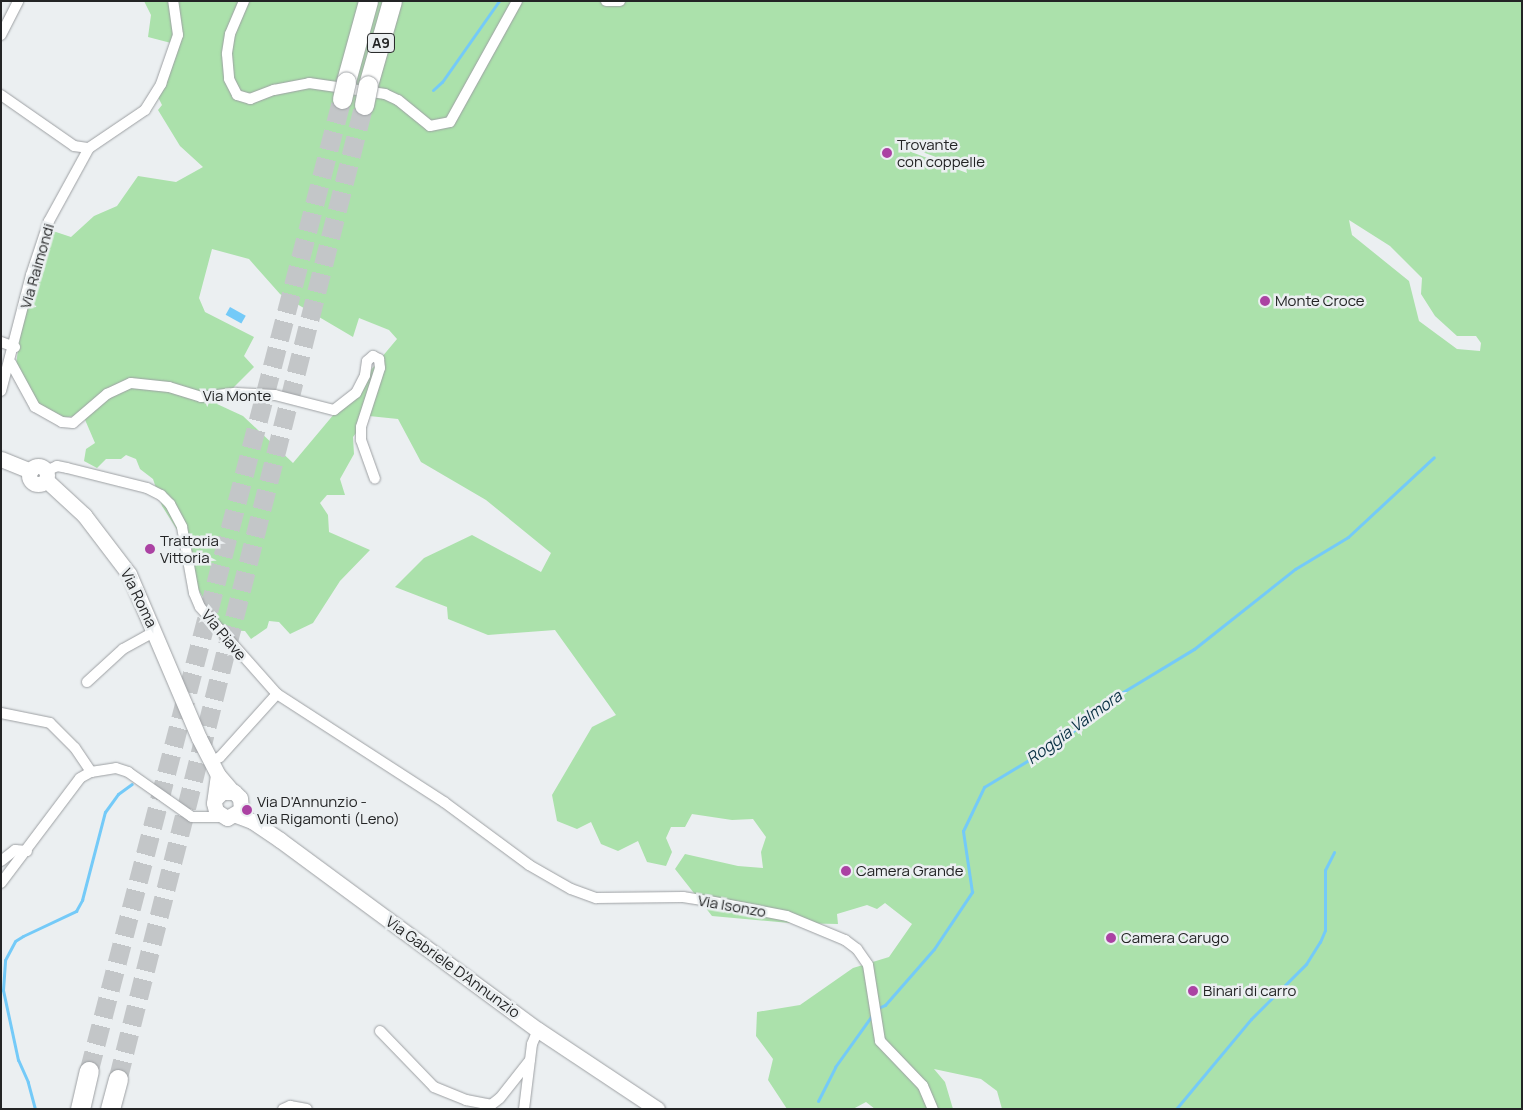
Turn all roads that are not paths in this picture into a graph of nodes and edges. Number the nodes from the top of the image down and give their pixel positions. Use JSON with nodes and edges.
{"nodes":[{"id":1,"x":18,"y":1,"type":"edge"},
{"id":2,"x":173,"y":1,"type":"edge"},
{"id":3,"x":244,"y":1,"type":"edge"},
{"id":4,"x":368,"y":1,"type":"edge"},
{"id":5,"x":392,"y":1,"type":"edge"},
{"id":6,"x":517,"y":1,"type":"edge"},
{"id":7,"x":606,"y":1,"type":"edge"},
{"id":8,"x":620,"y":1,"type":"edge"},
{"id":9,"x":1,"y":35,"type":"edge"},
{"id":10,"x":1,"y":95,"type":"edge"},
{"id":11,"x":342,"y":99,"type":"tunnel mouth"},
{"id":12,"x":364,"y":105,"type":"tunnel mouth"},
{"id":13,"x":89,"y":148,"type":"junction"},
{"id":14,"x":1,"y":342,"type":"edge"},
{"id":15,"x":15,"y":347,"type":"junction"},
{"id":16,"x":11,"y":363,"type":"junction"},
{"id":17,"x":1,"y":392,"type":"edge"},
{"id":18,"x":1,"y":459,"type":"edge"},
{"id":19,"x":41,"y":474,"type":"junction"},
{"id":20,"x":375,"y":479,"type":"dead end"},
{"id":21,"x":155,"y":630,"type":"junction"},
{"id":22,"x":87,"y":682,"type":"dead end"},
{"id":23,"x":277,"y":694,"type":"junction"},
{"id":24,"x":1,"y":713,"type":"edge"},
{"id":25,"x":215,"y":769,"type":"junction"},
{"id":26,"x":91,"y":772,"type":"junction"},
{"id":27,"x":232,"y":791,"type":"junction"},
{"id":28,"x":215,"y":801,"type":"junction"},
{"id":29,"x":444,"y":802,"type":"joint"},
{"id":30,"x":233,"y":813,"type":"junction"},
{"id":31,"x":204,"y":816,"type":"junction"},
{"id":32,"x":27,"y":850,"type":"junction"},
{"id":33,"x":1,"y":861,"type":"edge"},
{"id":34,"x":1,"y":883,"type":"edge"},
{"id":35,"x":380,"y":1030,"type":"dead end"},
{"id":36,"x":538,"y":1030,"type":"junction"},
{"id":37,"x":530,"y":1060,"type":"junction"},
{"id":38,"x":90,"y":1070,"type":"tunnel mouth"},
{"id":39,"x":118,"y":1079,"type":"tunnel mouth"},
{"id":40,"x":80,"y":1109,"type":"edge"},
{"id":41,"x":110,"y":1109,"type":"edge"},
{"id":42,"x":283,"y":1109,"type":"edge"},
{"id":43,"x":307,"y":1109,"type":"edge"},
{"id":44,"x":524,"y":1109,"type":"edge"},
{"id":45,"x":657,"y":1109,"type":"edge"},
{"id":46,"x":933,"y":1109,"type":"edge"}],
"edges":[{"from":1,"to":9,"type":"street"},
{"from":2,"to":13,"type":"street"},
{"from":3,"to":6,"type":"street"},
{"from":4,"to":11,"type":"highway","number":"A9","bridge":true},
{"from":5,"to":12,"type":"highway","number":"A9","bridge":true},
{"from":7,"to":8,"type":"street"},
{"from":10,"to":13,"type":"street"},
{"from":13,"to":15,"type":"street","name":"Via Raimondi"},
{"from":14,"to":15,"type":"street"},
{"from":15,"to":16,"type":"street","name":"Via Raimondi"},
{"from":16,"to":17,"type":"street","name":"Via Raimondi"},
{"from":16,"to":20,"type":"street","name":"Via Monte"},
{"from":18,"to":19,"type":"main road","name":"Via Roma"},
{"from":19,"to":21,"type":"main road","name":"Via Roma"},
{"from":19,"to":23,"type":"street","name":"Via Piave"},
{"from":21,"to":22,"type":"street"},
{"from":21,"to":25,"type":"main road","name":"Via Roma"},
{"from":23,"to":25,"type":"street"},
{"from":23,"to":29,"type":"street","name":"Via Piave"},
{"from":24,"to":26,"type":"street"},
{"from":25,"to":27,"type":"main road"},
{"from":25,"to":28,"type":"main road"},
{"from":26,"to":31,"type":"street"},
{"from":26,"to":32,"type":"street"},
{"from":27,"to":28,"type":"main road"},
{"from":27,"to":30,"type":"main road"},
{"from":28,"to":30,"type":"main road"},
{"from":28,"to":31,"type":"street"},
{"from":29,"to":46,"type":"street","name":"Via Isonzo"},
{"from":30,"to":31,"type":"street"},
{"from":30,"to":36,"type":"main road","name":"Via Gabriele D'Annunzio"},
{"from":32,"to":33,"type":"street"},
{"from":32,"to":34,"type":"street"},
{"from":35,"to":37,"type":"street"},
{"from":36,"to":37,"type":"street"},
{"from":36,"to":45,"type":"main road","name":"Via Gabriele D'Annunzio"},
{"from":37,"to":44,"type":"street"},
{"from":38,"to":40,"type":"highway"},
{"from":39,"to":41,"type":"highway"},
{"from":42,"to":43,"type":"street"}]}
